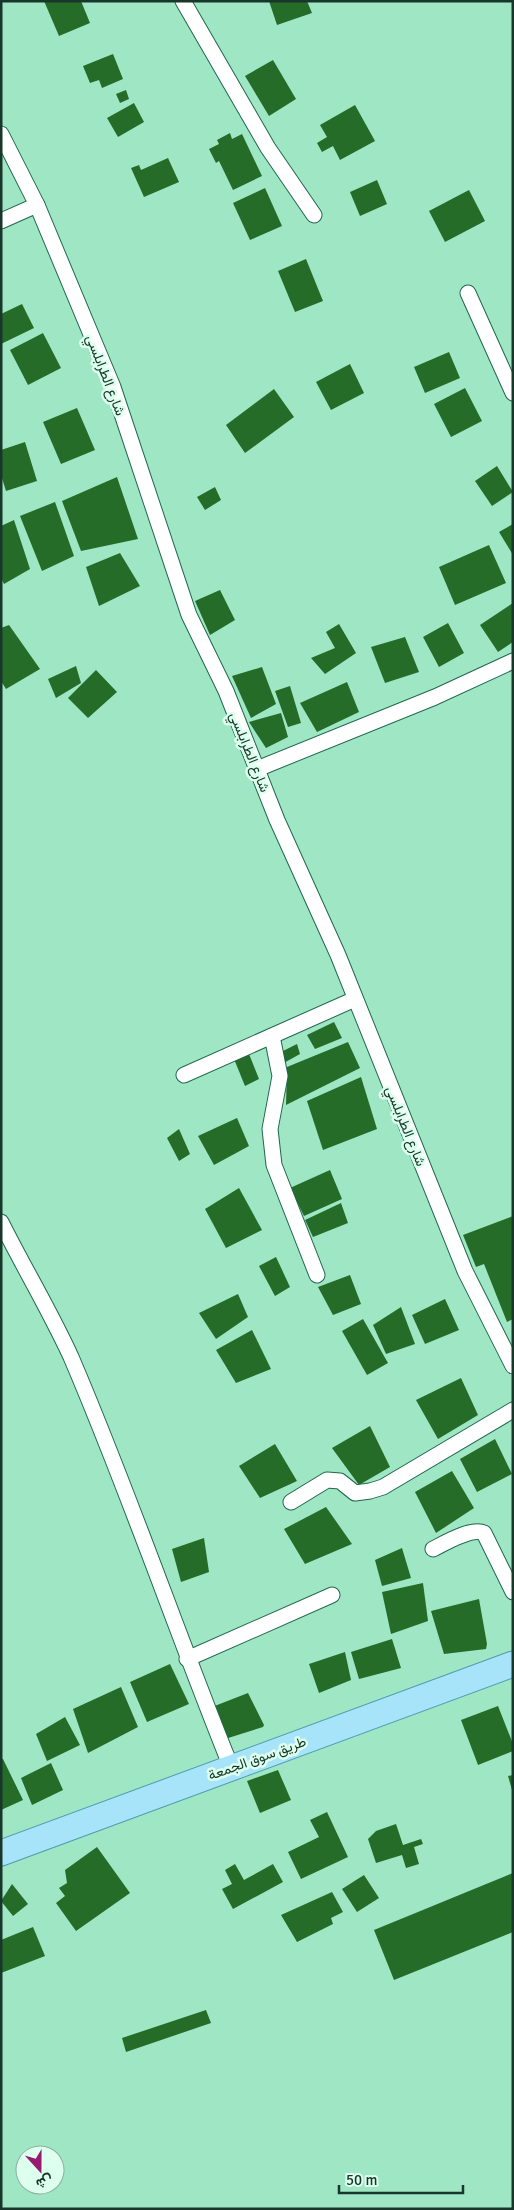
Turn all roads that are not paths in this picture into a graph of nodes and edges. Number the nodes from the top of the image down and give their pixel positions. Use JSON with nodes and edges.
{"nodes":[{"id":1,"x":183,"y":1,"type":"edge"},
{"id":2,"x":1,"y":134,"type":"edge"},
{"id":3,"x":37,"y":205,"type":"junction"},
{"id":4,"x":314,"y":215,"type":"dead end"},
{"id":5,"x":1,"y":221,"type":"edge"},
{"id":6,"x":468,"y":293,"type":"dead end"},
{"id":7,"x":513,"y":393,"type":"edge"},
{"id":8,"x":513,"y":661,"type":"edge"},
{"id":9,"x":257,"y":769,"type":"junction"},
{"id":10,"x":355,"y":999,"type":"junction"},
{"id":11,"x":272,"y":1036,"type":"junction"},
{"id":12,"x":184,"y":1075,"type":"dead end"},
{"id":13,"x":1,"y":1222,"type":"edge"},
{"id":14,"x":317,"y":1275,"type":"dead end"},
{"id":15,"x":513,"y":1366,"type":"edge"},
{"id":16,"x":513,"y":1410,"type":"edge"},
{"id":17,"x":291,"y":1502,"type":"dead end"},
{"id":18,"x":433,"y":1549,"type":"dead end"},
{"id":19,"x":513,"y":1592,"type":"edge"},
{"id":20,"x":332,"y":1595,"type":"dead end"},
{"id":21,"x":187,"y":1659,"type":"junction"},
{"id":22,"x":513,"y":1664,"type":"edge"},
{"id":23,"x":231,"y":1768,"type":"junction"},
{"id":24,"x":1,"y":1853,"type":"edge"}],
"edges":[{"from":1,"to":4,"type":"street"},
{"from":2,"to":3,"type":"street","name":"شارع الطرابلسي"},
{"from":3,"to":5,"type":"street"},
{"from":3,"to":9,"type":"street","name":"شارع الطرابلسي"},
{"from":6,"to":7,"type":"street"},
{"from":8,"to":9,"type":"street"},
{"from":9,"to":10,"type":"street","name":"شارع الطرابلسي"},
{"from":10,"to":11,"type":"street"},
{"from":10,"to":15,"type":"street","name":"شارع الطرابلسي"},
{"from":11,"to":12,"type":"street"},
{"from":11,"to":14,"type":"street"},
{"from":13,"to":21,"type":"street"},
{"from":16,"to":17,"type":"street"},
{"from":18,"to":19,"type":"street"},
{"from":20,"to":21,"type":"street"},
{"from":21,"to":23,"type":"street"},
{"from":22,"to":23,"type":"main road","name":"طريق سوق الجمعة"},
{"from":23,"to":24,"type":"main road","name":"طريق سوق الجمعة"}]}
